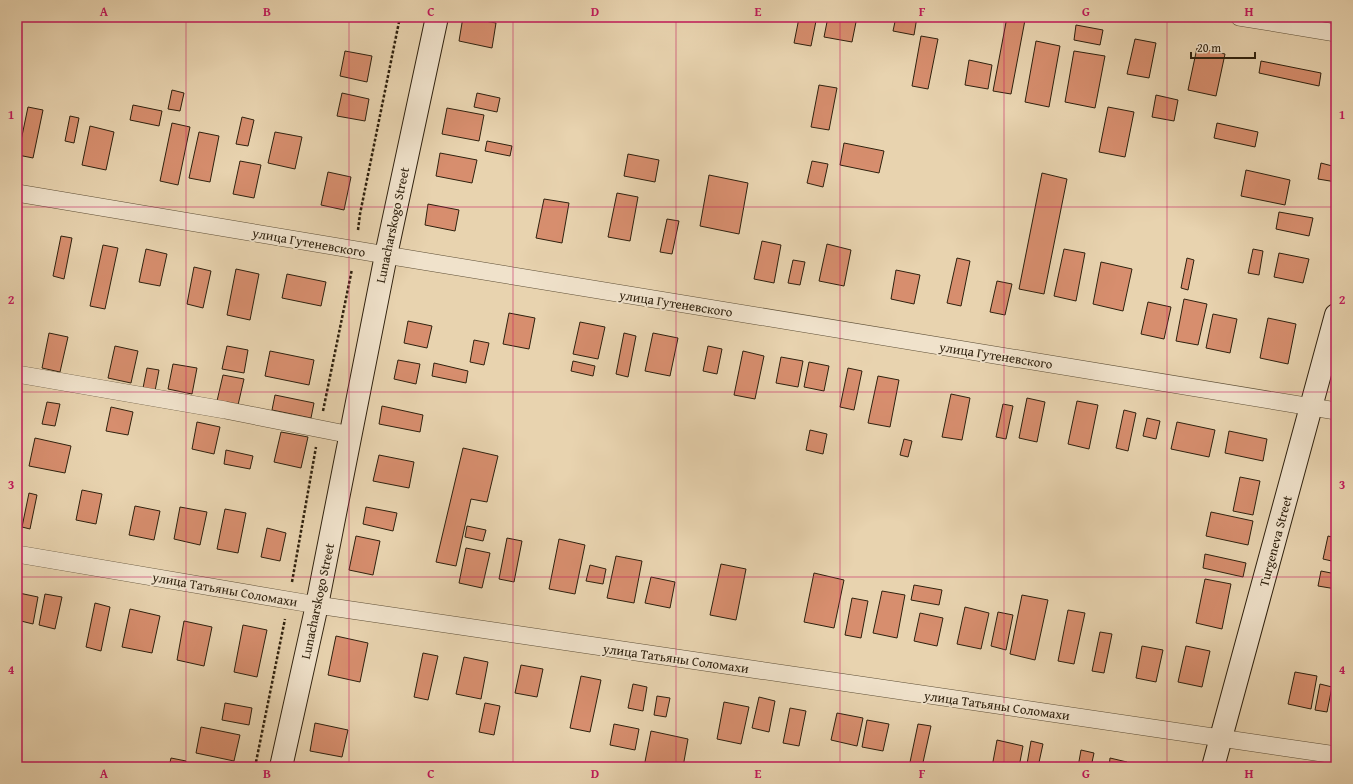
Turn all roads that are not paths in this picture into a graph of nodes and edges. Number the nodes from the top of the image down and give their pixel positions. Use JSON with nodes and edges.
{"nodes":[{"id":1,"x":437,"y":17,"type":"edge"},
{"id":2,"x":1239,"y":17,"type":"edge"},
{"id":3,"x":1336,"y":33,"type":"edge"},
{"id":4,"x":17,"y":193,"type":"edge"},
{"id":5,"x":386,"y":255,"type":"junction"},
{"id":6,"x":1336,"y":315,"type":"edge"},
{"id":7,"x":17,"y":374,"type":"edge"},
{"id":8,"x":1312,"y":407,"type":"junction"},
{"id":9,"x":1336,"y":410,"type":"edge"},
{"id":10,"x":351,"y":435,"type":"junction"},
{"id":11,"x":17,"y":554,"type":"edge"},
{"id":12,"x":317,"y":605,"type":"junction"},
{"id":13,"x":1220,"y":738,"type":"junction"},
{"id":14,"x":1336,"y":756,"type":"edge"},
{"id":15,"x":282,"y":767,"type":"edge"},
{"id":16,"x":1213,"y":767,"type":"edge"}],
"edges":[{"from":1,"to":5,"type":"main road","name":"Lunacharskogo Street"},
{"from":2,"to":3,"type":"street"},
{"from":4,"to":5,"type":"street","name":"улица Гутеневского"},
{"from":5,"to":8,"type":"street","name":"улица Гутеневского"},
{"from":5,"to":10,"type":"main road","name":"Lunacharskogo Street"},
{"from":6,"to":8,"type":"main road","name":"Turgeneva Street"},
{"from":7,"to":10,"type":"street"},
{"from":8,"to":9,"type":"street","name":"улица Гутеневского"},
{"from":8,"to":13,"type":"main road","name":"Turgeneva Street"},
{"from":10,"to":12,"type":"main road","name":"Lunacharskogo Street"},
{"from":11,"to":12,"type":"street","name":"улица Татьяны Соломахи"},
{"from":12,"to":13,"type":"street","name":"улица Татьяны Соломахи"},
{"from":12,"to":15,"type":"main road","name":"Lunacharskogo Street"},
{"from":13,"to":14,"type":"street","name":"улица Татьяны Соломахи"},
{"from":13,"to":16,"type":"main road","name":"Turgeneva Street"}]}
